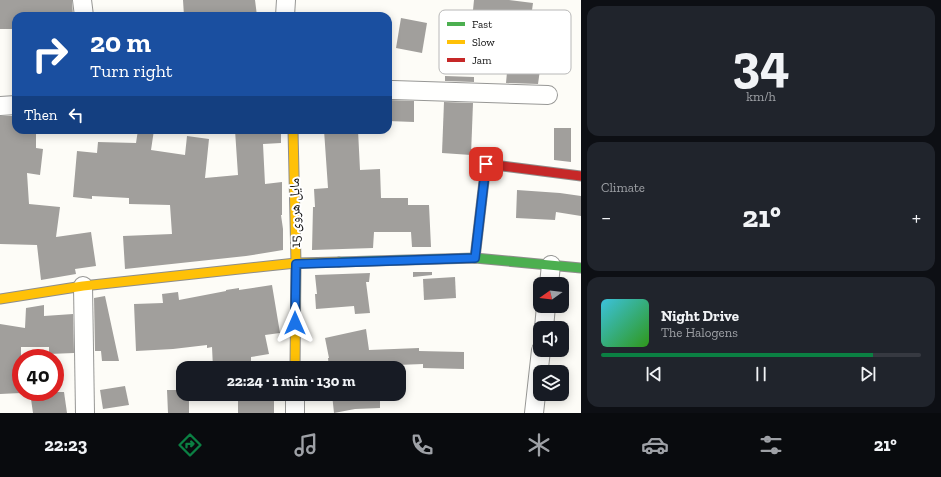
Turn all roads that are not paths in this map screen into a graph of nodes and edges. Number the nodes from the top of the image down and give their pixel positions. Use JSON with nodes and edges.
{"nodes":[{"id":1,"x":82,"y":0,"type":"edge"},
{"id":2,"x":286,"y":0,"type":"edge"},
{"id":3,"x":84,"y":12,"type":"edge"},
{"id":4,"x":284,"y":12,"type":"edge"},
{"id":5,"x":392,"y":90,"type":"edge"},
{"id":6,"x":548,"y":95,"type":"dead end"},
{"id":7,"x":12,"y":105,"type":"edge"},
{"id":8,"x":0,"y":106,"type":"edge"},
{"id":9,"x":293,"y":134,"type":"edge"},
{"id":10,"x":581,"y":176,"type":"edge"},
{"id":11,"x":475,"y":258,"type":"junction"},
{"id":12,"x":296,"y":264,"type":"junction"},
{"id":13,"x":551,"y":265,"type":"junction"},
{"id":14,"x":581,"y":268,"type":"edge"},
{"id":15,"x":550,"y":277,"type":"edge"},
{"id":16,"x":83,"y":286,"type":"junction"},
{"id":17,"x":0,"y":299,"type":"edge"},
{"id":18,"x":540,"y":357,"type":"edge"},
{"id":19,"x":295,"y":361,"type":"edge"},
{"id":20,"x":295,"y":401,"type":"edge"},
{"id":21,"x":85,"y":413,"type":"edge"},
{"id":22,"x":294,"y":413,"type":"edge"},
{"id":23,"x":534,"y":413,"type":"edge"}],
"edges":[{"from":1,"to":3,"type":"street"},
{"from":2,"to":4,"type":"street"},
{"from":5,"to":6,"type":"street"},
{"from":7,"to":8,"type":"street"},
{"from":9,"to":12,"type":"street","name":"مایل هروی 15"},
{"from":10,"to":11,"type":"street"},
{"from":11,"to":12,"type":"street"},
{"from":11,"to":13,"type":"street"},
{"from":12,"to":16,"type":"street"},
{"from":12,"to":19,"type":"street","name":"مایل هروی 15"},
{"from":13,"to":14,"type":"street"},
{"from":13,"to":15,"type":"street"},
{"from":16,"to":17,"type":"street"},
{"from":16,"to":21,"type":"street"},
{"from":18,"to":23,"type":"street"},
{"from":20,"to":22,"type":"street"}]}
